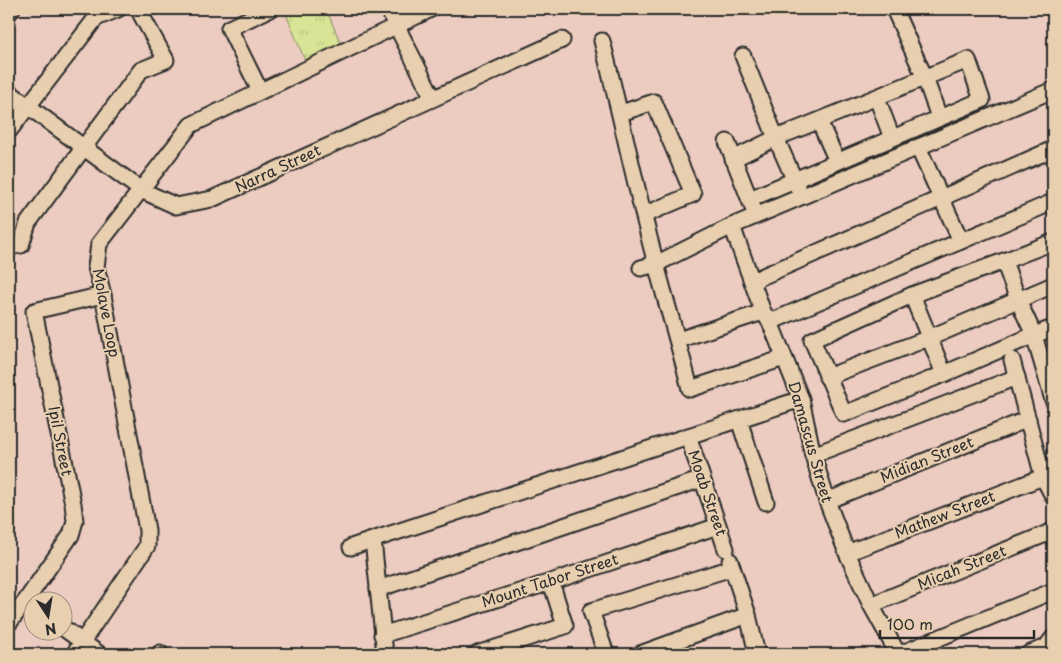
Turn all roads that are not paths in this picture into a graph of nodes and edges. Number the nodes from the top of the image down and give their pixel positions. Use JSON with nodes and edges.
{"nodes":[{"id":1,"x":12,"y":9,"type":"edge"},
{"id":2,"x":118,"y":9,"type":"edge"},
{"id":3,"x":138,"y":9,"type":"edge"},
{"id":4,"x":270,"y":9,"type":"edge"},
{"id":5,"x":388,"y":9,"type":"edge"},
{"id":6,"x":430,"y":9,"type":"edge"},
{"id":7,"x":894,"y":9,"type":"edge"},
{"id":8,"x":9,"y":13,"type":"edge"},
{"id":9,"x":396,"y":25,"type":"junction"},
{"id":10,"x":562,"y":40,"type":"dead end"},
{"id":11,"x":602,"y":41,"type":"dead end"},
{"id":12,"x":743,"y":56,"type":"dead end"},
{"id":13,"x":925,"y":78,"type":"junction"},
{"id":14,"x":1053,"y":90,"type":"edge"},
{"id":15,"x":260,"y":91,"type":"junction"},
{"id":16,"x":9,"y":92,"type":"edge"},
{"id":17,"x":433,"y":98,"type":"junction"},
{"id":18,"x":877,"y":98,"type":"junction"},
{"id":19,"x":27,"y":105,"type":"junction"},
{"id":20,"x":621,"y":113,"type":"junction"},
{"id":21,"x":939,"y":117,"type":"junction"},
{"id":22,"x":820,"y":121,"type":"junction"},
{"id":23,"x":9,"y":130,"type":"edge"},
{"id":24,"x":776,"y":138,"type":"junction"},
{"id":25,"x":892,"y":138,"type":"junction"},
{"id":26,"x":727,"y":142,"type":"dead end"},
{"id":27,"x":83,"y":147,"type":"junction"},
{"id":28,"x":918,"y":147,"type":"junction"},
{"id":29,"x":1053,"y":149,"type":"edge"},
{"id":30,"x":733,"y":159,"type":"junction"},
{"id":31,"x":837,"y":161,"type":"junction"},
{"id":32,"x":794,"y":180,"type":"junction"},
{"id":33,"x":141,"y":190,"type":"junction"},
{"id":34,"x":802,"y":197,"type":"junction"},
{"id":35,"x":942,"y":197,"type":"junction"},
{"id":36,"x":750,"y":200,"type":"junction"},
{"id":37,"x":1053,"y":202,"type":"edge"},
{"id":38,"x":644,"y":214,"type":"junction"},
{"id":39,"x":756,"y":216,"type":"junction"},
{"id":40,"x":732,"y":226,"type":"junction"},
{"id":41,"x":961,"y":241,"type":"junction"},
{"id":42,"x":1053,"y":242,"type":"edge"},
{"id":43,"x":9,"y":247,"type":"edge"},
{"id":44,"x":1004,"y":261,"type":"junction"},
{"id":45,"x":656,"y":264,"type":"junction"},
{"id":46,"x":641,"y":268,"type":"dead end"},
{"id":47,"x":752,"y":281,"type":"junction"},
{"id":48,"x":1053,"y":285,"type":"edge"},
{"id":49,"x":912,"y":295,"type":"junction"},
{"id":50,"x":103,"y":296,"type":"junction"},
{"id":51,"x":1018,"y":300,"type":"junction"},
{"id":52,"x":767,"y":317,"type":"junction"},
{"id":53,"x":1053,"y":328,"type":"edge"},
{"id":54,"x":1034,"y":336,"type":"junction"},
{"id":55,"x":930,"y":338,"type":"junction"},
{"id":56,"x":678,"y":340,"type":"junction"},
{"id":57,"x":784,"y":358,"type":"junction"},
{"id":58,"x":1012,"y":360,"type":"dead end"},
{"id":59,"x":944,"y":374,"type":"junction"},
{"id":60,"x":1016,"y":376,"type":"junction"},
{"id":61,"x":827,"y":377,"type":"junction"},
{"id":62,"x":1052,"y":392,"type":"edge"},
{"id":63,"x":800,"y":399,"type":"junction"},
{"id":64,"x":1028,"y":418,"type":"junction"},
{"id":65,"x":739,"y":420,"type":"junction"},
{"id":66,"x":688,"y":436,"type":"junction"},
{"id":67,"x":813,"y":455,"type":"junction"},
{"id":68,"x":1043,"y":477,"type":"junction"},
{"id":69,"x":702,"y":480,"type":"junction"},
{"id":70,"x":1053,"y":496,"type":"edge"},
{"id":71,"x":827,"y":501,"type":"junction"},
{"id":72,"x":766,"y":502,"type":"dead end"},
{"id":73,"x":718,"y":526,"type":"junction"},
{"id":74,"x":1053,"y":531,"type":"edge"},
{"id":75,"x":373,"y":540,"type":"junction"},
{"id":76,"x":351,"y":546,"type":"dead end"},
{"id":77,"x":847,"y":553,"type":"junction"},
{"id":78,"x":729,"y":560,"type":"junction"},
{"id":79,"x":551,"y":582,"type":"junction"},
{"id":80,"x":378,"y":589,"type":"junction"},
{"id":81,"x":37,"y":590,"type":"edge"},
{"id":82,"x":1053,"y":591,"type":"edge"},
{"id":83,"x":871,"y":605,"type":"junction"},
{"id":84,"x":22,"y":610,"type":"edge"},
{"id":85,"x":748,"y":616,"type":"junction"},
{"id":86,"x":9,"y":622,"type":"edge"},
{"id":87,"x":382,"y":635,"type":"junction"},
{"id":88,"x":1053,"y":638,"type":"edge"},
{"id":89,"x":79,"y":648,"type":"edge"},
{"id":90,"x":99,"y":654,"type":"edge"},
{"id":91,"x":385,"y":654,"type":"edge"},
{"id":92,"x":477,"y":654,"type":"edge"},
{"id":93,"x":606,"y":654,"type":"edge"},
{"id":94,"x":640,"y":654,"type":"edge"},
{"id":95,"x":757,"y":654,"type":"edge"},
{"id":96,"x":899,"y":654,"type":"edge"},
{"id":97,"x":1028,"y":654,"type":"edge"}],
"edges":[{"from":1,"to":8,"type":"street"},
{"from":2,"to":19,"type":"street"},
{"from":3,"to":27,"type":"street"},
{"from":4,"to":15,"type":"street"},
{"from":5,"to":9,"type":"street"},
{"from":6,"to":9,"type":"street","name":"Molave Loop"},
{"from":7,"to":13,"type":"street"},
{"from":9,"to":15,"type":"street","name":"Molave Loop"},
{"from":9,"to":17,"type":"street"},
{"from":10,"to":17,"type":"street","name":"Narra Street"},
{"from":11,"to":20,"type":"street"},
{"from":12,"to":24,"type":"street"},
{"from":13,"to":18,"type":"street"},
{"from":13,"to":21,"type":"street"},
{"from":13,"to":21,"type":"street"},
{"from":14,"to":28,"type":"street"},
{"from":15,"to":33,"type":"street","name":"Molave Loop"},
{"from":16,"to":19,"type":"street","name":"Narra Street"},
{"from":17,"to":33,"type":"street","name":"Narra Street"},
{"from":18,"to":22,"type":"street"},
{"from":18,"to":25,"type":"street"},
{"from":19,"to":23,"type":"street"},
{"from":19,"to":27,"type":"street","name":"Narra Street"},
{"from":20,"to":38,"type":"street"},
{"from":20,"to":38,"type":"street"},
{"from":21,"to":25,"type":"street"},
{"from":22,"to":24,"type":"street"},
{"from":22,"to":31,"type":"street"},
{"from":24,"to":30,"type":"street"},
{"from":24,"to":32,"type":"street"},
{"from":25,"to":31,"type":"street"},
{"from":26,"to":30,"type":"street"},
{"from":27,"to":33,"type":"street","name":"Narra Street"},
{"from":27,"to":43,"type":"street"},
{"from":28,"to":34,"type":"street"},
{"from":28,"to":35,"type":"street"},
{"from":29,"to":35,"type":"street"},
{"from":30,"to":36,"type":"street"},
{"from":31,"to":32,"type":"street"},
{"from":32,"to":34,"type":"street"},
{"from":32,"to":36,"type":"street"},
{"from":33,"to":50,"type":"street","name":"Molave Loop"},
{"from":34,"to":39,"type":"street"},
{"from":35,"to":41,"type":"street"},
{"from":35,"to":47,"type":"street"},
{"from":36,"to":39,"type":"street"},
{"from":37,"to":41,"type":"street"},
{"from":38,"to":45,"type":"street"},
{"from":39,"to":40,"type":"street"},
{"from":40,"to":45,"type":"street"},
{"from":40,"to":47,"type":"street","name":"Damascus Street"},
{"from":41,"to":52,"type":"street"},
{"from":42,"to":44,"type":"street"},
{"from":44,"to":49,"type":"street"},
{"from":44,"to":51,"type":"street"},
{"from":45,"to":46,"type":"street"},
{"from":45,"to":56,"type":"street"},
{"from":47,"to":52,"type":"street","name":"Damascus Street"},
{"from":48,"to":51,"type":"street"},
{"from":49,"to":55,"type":"street"},
{"from":49,"to":61,"type":"street"},
{"from":50,"to":81,"type":"street","name":"Ipil Street"},
{"from":50,"to":89,"type":"street","name":"Molave Loop"},
{"from":51,"to":54,"type":"street"},
{"from":51,"to":55,"type":"street"},
{"from":52,"to":56,"type":"street"},
{"from":52,"to":57,"type":"street","name":"Damascus Street"},
{"from":53,"to":54,"type":"street"},
{"from":54,"to":59,"type":"street"},
{"from":54,"to":62,"type":"street"},
{"from":55,"to":59,"type":"street"},
{"from":55,"to":61,"type":"street"},
{"from":56,"to":57,"type":"street"},
{"from":57,"to":63,"type":"street","name":"Damascus Street"},
{"from":58,"to":60,"type":"street"},
{"from":59,"to":61,"type":"street"},
{"from":60,"to":64,"type":"street"},
{"from":60,"to":67,"type":"street"},
{"from":63,"to":65,"type":"street"},
{"from":63,"to":67,"type":"street","name":"Damascus Street"},
{"from":64,"to":68,"type":"street"},
{"from":64,"to":71,"type":"street","name":"Midian Street"},
{"from":65,"to":66,"type":"street"},
{"from":65,"to":72,"type":"street"},
{"from":66,"to":69,"type":"street","name":"Moab Street"},
{"from":66,"to":75,"type":"street"},
{"from":67,"to":71,"type":"street","name":"Damascus Street"},
{"from":68,"to":70,"type":"street"},
{"from":68,"to":77,"type":"street","name":"Mathew Street"},
{"from":69,"to":73,"type":"street","name":"Moab Street"},
{"from":69,"to":80,"type":"street"},
{"from":71,"to":77,"type":"street","name":"Damascus Street"},
{"from":73,"to":78,"type":"street","name":"Moab Street"},
{"from":73,"to":79,"type":"street","name":"Mount Tabor Street"},
{"from":74,"to":83,"type":"street","name":"Micah Street"},
{"from":75,"to":76,"type":"street"},
{"from":75,"to":80,"type":"street"},
{"from":77,"to":83,"type":"street","name":"Damascus Street"},
{"from":78,"to":85,"type":"street","name":"Moab Street"},
{"from":78,"to":93,"type":"street"},
{"from":79,"to":87,"type":"street","name":"Mount Tabor Street"},
{"from":79,"to":92,"type":"street"},
{"from":80,"to":87,"type":"street"},
{"from":82,"to":96,"type":"street"},
{"from":83,"to":96,"type":"street","name":"Damascus Street"},
{"from":84,"to":86,"type":"street","name":"Ipil Street"},
{"from":85,"to":94,"type":"street"},
{"from":85,"to":95,"type":"street","name":"Moab Street"},
{"from":87,"to":91,"type":"street"},
{"from":88,"to":97,"type":"street"},
{"from":89,"to":90,"type":"street"}]}
